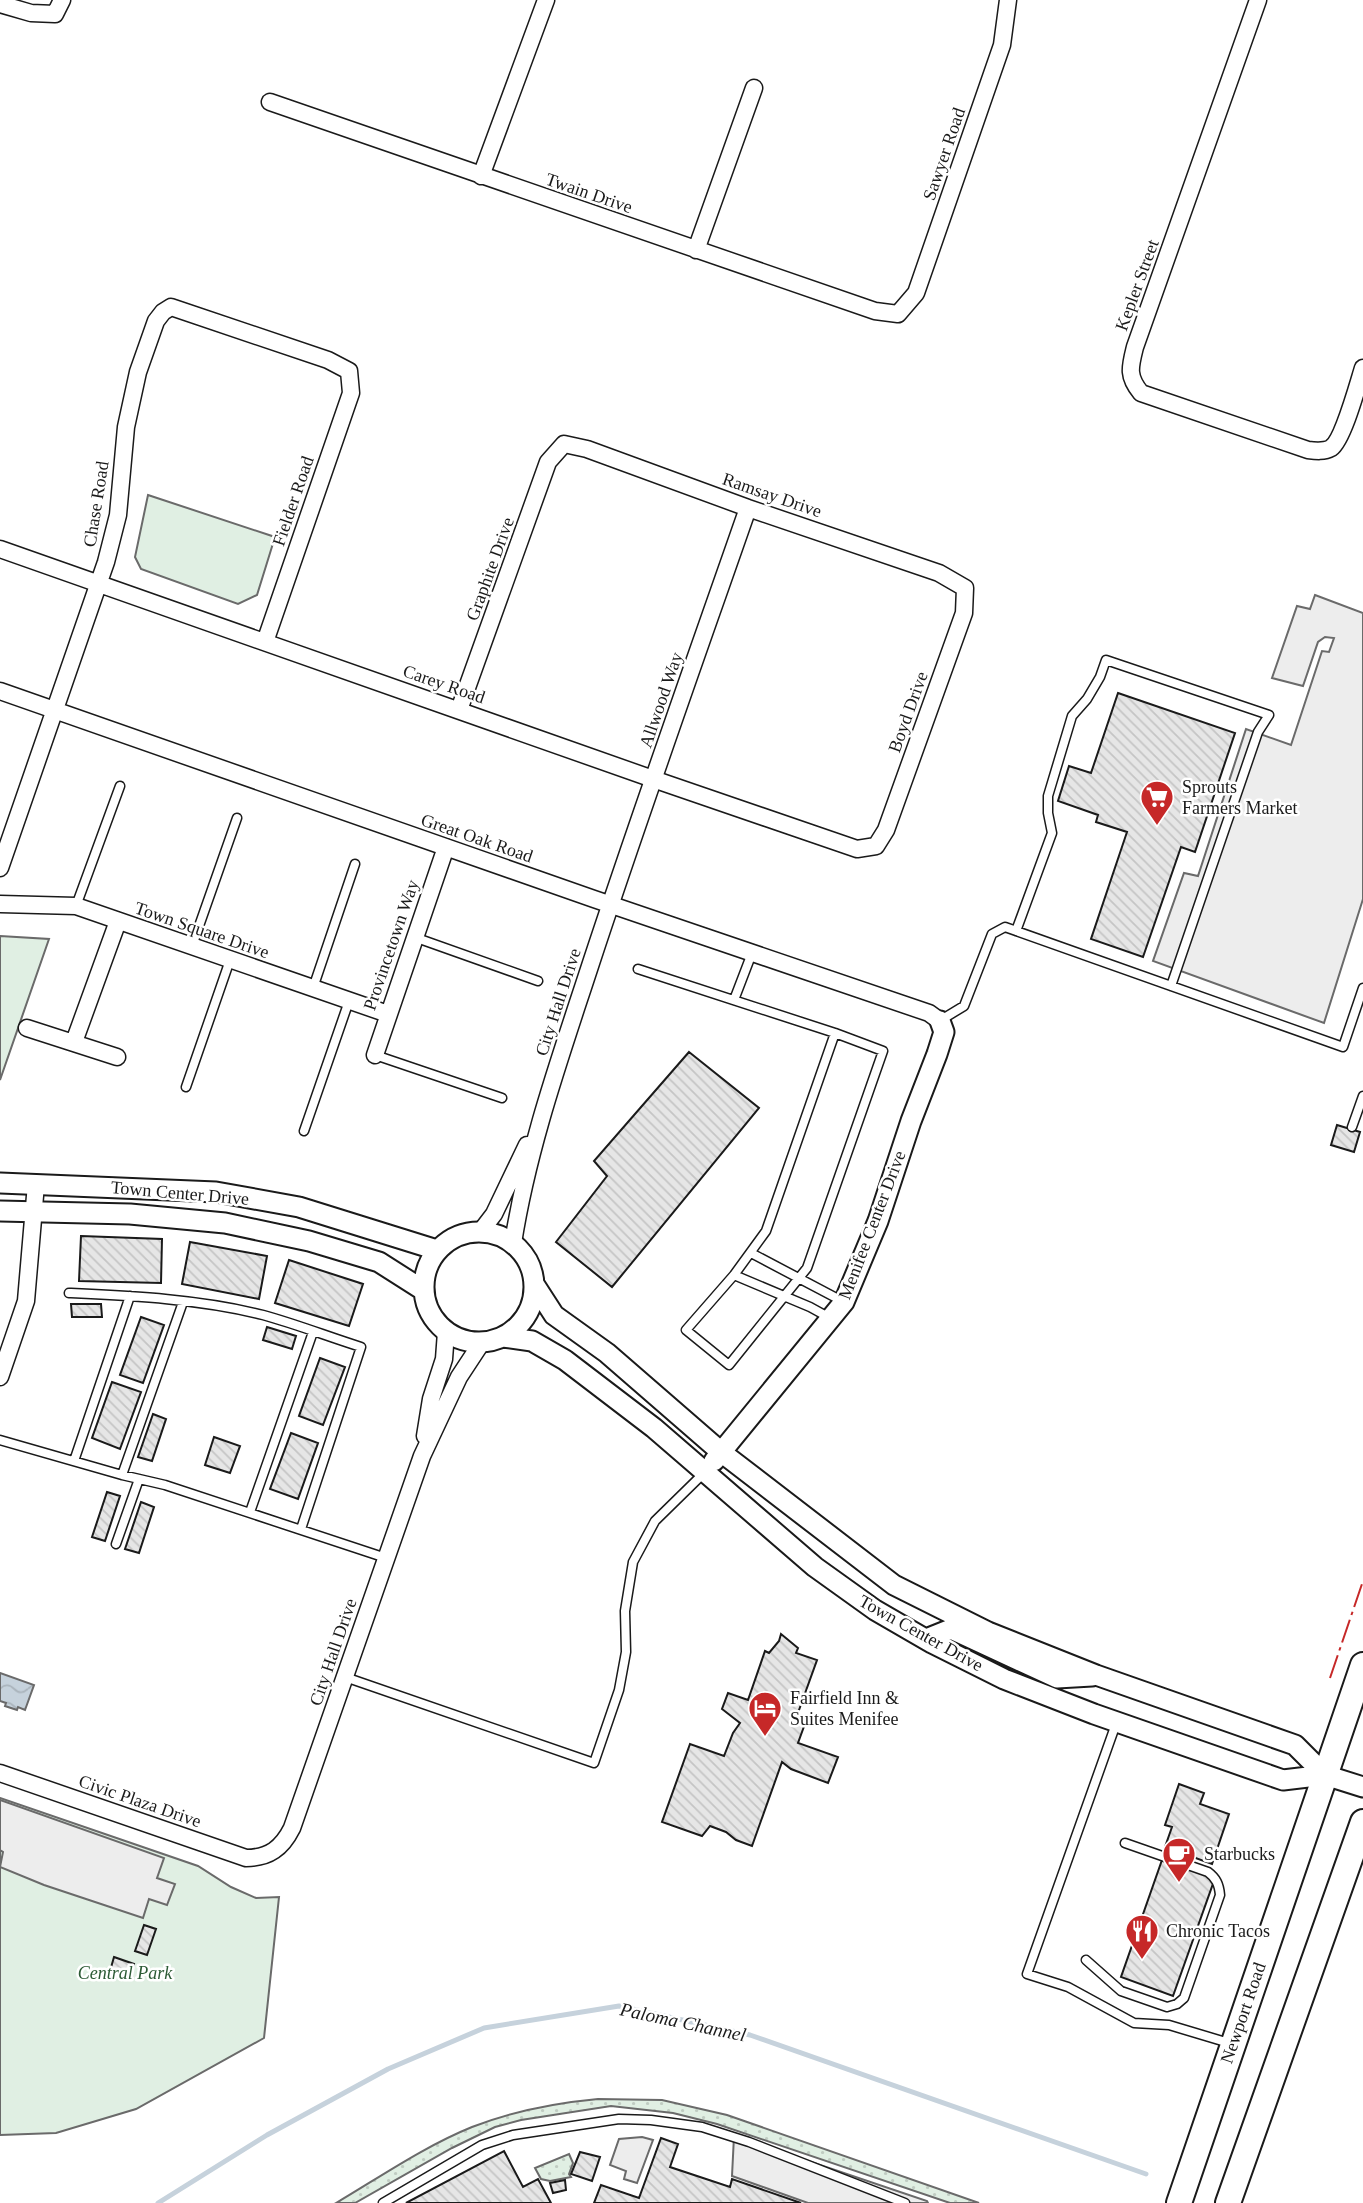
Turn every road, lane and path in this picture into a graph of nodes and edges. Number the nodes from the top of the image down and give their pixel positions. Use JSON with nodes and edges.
{"nodes":[{"id":1,"x":546,"y":0,"type":"edge"},
{"id":2,"x":1008,"y":0,"type":"edge"},
{"id":3,"x":1258,"y":0,"type":"edge"},
{"id":4,"x":0,"y":4,"type":"edge"},
{"id":5,"x":58,"y":7,"type":"edge"},
{"id":6,"x":754,"y":88,"type":"dead end"},
{"id":7,"x":270,"y":103,"type":"dead end"},
{"id":8,"x":481,"y":176,"type":"junction"},
{"id":9,"x":696,"y":250,"type":"junction"},
{"id":10,"x":172,"y":306,"type":"joint"},
{"id":11,"x":898,"y":314,"type":"joint"},
{"id":12,"x":1363,"y":368,"type":"edge"},
{"id":13,"x":564,"y":444,"type":"joint"},
{"id":14,"x":748,"y":508,"type":"junction"},
{"id":15,"x":0,"y":549,"type":"edge"},
{"id":16,"x":100,"y":584,"type":"junction"},
{"id":17,"x":965,"y":587,"type":"joint"},
{"id":18,"x":265,"y":642,"type":"junction"},
{"id":19,"x":0,"y":691,"type":"edge"},
{"id":20,"x":459,"y":710,"type":"junction"},
{"id":21,"x":56,"y":711,"type":"junction"},
{"id":22,"x":653,"y":779,"type":"junction"},
{"id":23,"x":120,"y":786,"type":"dead end"},
{"id":24,"x":237,"y":818,"type":"dead end"},
{"id":25,"x":876,"y":846,"type":"joint"},
{"id":26,"x":446,"y":847,"type":"junction"},
{"id":27,"x":355,"y":864,"type":"dead end"},
{"id":28,"x":0,"y":868,"type":"edge"},
{"id":29,"x":0,"y":904,"type":"edge"},
{"id":30,"x":610,"y":905,"type":"junction"},
{"id":31,"x":76,"y":906,"type":"junction"},
{"id":32,"x":118,"y":921,"type":"junction"},
{"id":33,"x":1016,"y":931,"type":"junction"},
{"id":34,"x":414,"y":937,"type":"junction"},
{"id":35,"x":192,"y":947,"type":"junction"},
{"id":36,"x":752,"y":953,"type":"junction"},
{"id":37,"x":230,"y":960,"type":"junction"},
{"id":38,"x":638,"y":969,"type":"dead end"},
{"id":39,"x":538,"y":981,"type":"dead end"},
{"id":40,"x":1171,"y":986,"type":"junction"},
{"id":41,"x":313,"y":988,"type":"junction"},
{"id":42,"x":1363,"y":988,"type":"edge"},
{"id":43,"x":734,"y":1000,"type":"junction"},
{"id":44,"x":349,"y":1001,"type":"junction"},
{"id":45,"x":388,"y":1014,"type":"junction"},
{"id":46,"x":940,"y":1021,"type":"junction"},
{"id":47,"x":27,"y":1028,"type":"dead end"},
{"id":48,"x":835,"y":1033,"type":"junction"},
{"id":49,"x":74,"y":1042,"type":"junction"},
{"id":50,"x":375,"y":1055,"type":"joint"},
{"id":51,"x":117,"y":1057,"type":"dead end"},
{"id":52,"x":186,"y":1087,"type":"dead end"},
{"id":53,"x":1363,"y":1096,"type":"edge"},
{"id":54,"x":502,"y":1098,"type":"dead end"},
{"id":55,"x":543,"y":1111,"type":"junction"},
{"id":56,"x":1352,"y":1127,"type":"dead end"},
{"id":57,"x":304,"y":1131,"type":"dead end"},
{"id":58,"x":0,"y":1183,"type":"edge"},
{"id":59,"x":36,"y":1184,"type":"junction"},
{"id":60,"x":0,"y":1211,"type":"edge"},
{"id":61,"x":34,"y":1212,"type":"junction"},
{"id":62,"x":481,"y":1231,"type":"junction"},
{"id":63,"x":513,"y":1243,"type":"junction"},
{"id":64,"x":438,"y":1250,"type":"junction"},
{"id":65,"x":751,"y":1253,"type":"junction"},
{"id":66,"x":734,"y":1275,"type":"junction"},
{"id":67,"x":799,"y":1277,"type":"junction"},
{"id":68,"x":534,"y":1284,"type":"junction"},
{"id":69,"x":423,"y":1290,"type":"junction"},
{"id":70,"x":69,"y":1293,"type":"dead end"},
{"id":71,"x":130,"y":1296,"type":"junction"},
{"id":72,"x":784,"y":1296,"type":"junction"},
{"id":73,"x":183,"y":1302,"type":"junction"},
{"id":74,"x":844,"y":1302,"type":"junction"},
{"id":75,"x":831,"y":1319,"type":"junction"},
{"id":76,"x":313,"y":1332,"type":"junction"},
{"id":77,"x":446,"y":1332,"type":"junction"},
{"id":78,"x":503,"y":1337,"type":"junction"},
{"id":79,"x":482,"y":1342,"type":"junction"},
{"id":80,"x":0,"y":1377,"type":"edge"},
{"id":81,"x":0,"y":1440,"type":"edge"},
{"id":82,"x":722,"y":1452,"type":"junction"},
{"id":83,"x":422,"y":1456,"type":"junction"},
{"id":84,"x":74,"y":1461,"type":"junction"},
{"id":85,"x":705,"y":1472,"type":"junction"},
{"id":86,"x":122,"y":1475,"type":"junction"},
{"id":87,"x":139,"y":1479,"type":"junction"},
{"id":88,"x":250,"y":1512,"type":"junction"},
{"id":89,"x":301,"y":1529,"type":"junction"},
{"id":90,"x":116,"y":1544,"type":"dead end"},
{"id":91,"x":386,"y":1558,"type":"junction"},
{"id":92,"x":926,"y":1639,"type":"junction"},
{"id":93,"x":1363,"y":1665,"type":"edge"},
{"id":94,"x":1096,"y":1675,"type":"junction"},
{"id":95,"x":345,"y":1677,"type":"junction"},
{"id":96,"x":1116,"y":1721,"type":"junction"},
{"id":97,"x":0,"y":1773,"type":"edge"},
{"id":98,"x":1325,"y":1775,"type":"junction"},
{"id":99,"x":1363,"y":1787,"type":"edge"},
{"id":100,"x":1363,"y":1822,"type":"edge"},
{"id":101,"x":1125,"y":1843,"type":"dead end"},
{"id":102,"x":269,"y":1854,"type":"joint"},
{"id":103,"x":1086,"y":1960,"type":"dead end"},
{"id":104,"x":1232,"y":2044,"type":"junction"},
{"id":105,"x":383,"y":2203,"type":"edge"},
{"id":106,"x":905,"y":2203,"type":"edge"},
{"id":107,"x":1178,"y":2203,"type":"edge"},
{"id":108,"x":1228,"y":2203,"type":"edge"}],
"edges":[{"from":1,"to":8,"type":"street"},
{"from":2,"to":11,"type":"street","name":"Sawyer Road"},
{"from":3,"to":12,"type":"street","name":"Kepler Street"},
{"from":4,"to":5,"type":"street"},
{"from":6,"to":9,"type":"street"},
{"from":7,"to":8,"type":"street","name":"Twain Drive"},
{"from":8,"to":9,"type":"street","name":"Twain Drive"},
{"from":9,"to":11,"type":"street","name":"Twain Drive"},
{"from":10,"to":16,"type":"street","name":"Chase Road"},
{"from":10,"to":18,"type":"street","name":"Fielder Road"},
{"from":13,"to":14,"type":"street","name":"Ramsay Drive"},
{"from":13,"to":20,"type":"street","name":"Graphite Drive"},
{"from":14,"to":17,"type":"street","name":"Ramsay Drive"},
{"from":14,"to":22,"type":"street","name":"Allwood Way"},
{"from":15,"to":16,"type":"street","name":"Carey Road"},
{"from":16,"to":18,"type":"street","name":"Carey Road"},
{"from":16,"to":21,"type":"street","name":"Chase Road"},
{"from":17,"to":25,"type":"street","name":"Boyd Drive"},
{"from":18,"to":20,"type":"street","name":"Carey Road"},
{"from":19,"to":21,"type":"street","name":"Great Oak Road"},
{"from":20,"to":22,"type":"street","name":"Carey Road"},
{"from":21,"to":26,"type":"street","name":"Great Oak Road"},
{"from":21,"to":28,"type":"street","name":"Chase Road"},
{"from":22,"to":25,"type":"street","name":"Carey Road"},
{"from":22,"to":30,"type":"street","name":"Allwood Way"},
{"from":23,"to":31,"type":"lane"},
{"from":24,"to":35,"type":"lane"},
{"from":26,"to":30,"type":"street","name":"Great Oak Road"},
{"from":26,"to":34,"type":"street","name":"Provincetown Way"},
{"from":27,"to":41,"type":"lane"},
{"from":29,"to":31,"type":"street","name":"Town Square Drive"},
{"from":30,"to":36,"type":"street","name":"Great Oak Road"},
{"from":30,"to":55,"type":"street","name":"City Hall Drive"},
{"from":31,"to":32,"type":"street","name":"Town Square Drive"},
{"from":32,"to":35,"type":"street","name":"Town Square Drive"},
{"from":32,"to":49,"type":"street"},
{"from":33,"to":40,"type":"lane"},
{"from":33,"to":40,"type":"lane"},
{"from":33,"to":46,"type":"lane"},
{"from":34,"to":39,"type":"lane"},
{"from":34,"to":45,"type":"street","name":"Provincetown Way"},
{"from":35,"to":37,"type":"street","name":"Town Square Drive"},
{"from":36,"to":43,"type":"lane"},
{"from":36,"to":46,"type":"street","name":"Great Oak Road"},
{"from":37,"to":41,"type":"street","name":"Town Square Drive"},
{"from":37,"to":52,"type":"lane"},
{"from":38,"to":43,"type":"lane"},
{"from":40,"to":42,"type":"lane"},
{"from":41,"to":44,"type":"street","name":"Town Square Drive"},
{"from":43,"to":48,"type":"lane"},
{"from":44,"to":45,"type":"street","name":"Town Square Drive"},
{"from":44,"to":57,"type":"lane"},
{"from":45,"to":50,"type":"street","name":"Provincetown Way"},
{"from":46,"to":74,"type":"street","name":"Menifee Center Drive"},
{"from":47,"to":49,"type":"street"},
{"from":48,"to":65,"type":"lane"},
{"from":48,"to":67,"type":"lane"},
{"from":49,"to":51,"type":"street"},
{"from":50,"to":54,"type":"lane"},
{"from":53,"to":56,"type":"lane"},
{"from":55,"to":62,"type":"street","name":"City Hall Drive"},
{"from":55,"to":63,"type":"street","name":"City Hall Drive"},
{"from":58,"to":59,"type":"street","name":"Town Center Drive"},
{"from":59,"to":61,"type":"street"},
{"from":59,"to":64,"type":"street","name":"Town Center Drive"},
{"from":60,"to":61,"type":"street","name":"Town Center Drive"},
{"from":61,"to":69,"type":"street","name":"Town Center Drive"},
{"from":61,"to":80,"type":"street"},
{"from":62,"to":63,"type":"street"},
{"from":62,"to":64,"type":"street"},
{"from":63,"to":68,"type":"street","name":"Town Center Drive"},
{"from":64,"to":69,"type":"street"},
{"from":65,"to":66,"type":"lane"},
{"from":65,"to":67,"type":"lane"},
{"from":66,"to":72,"type":"lane"},
{"from":66,"to":72,"type":"lane"},
{"from":67,"to":72,"type":"lane"},
{"from":67,"to":74,"type":"lane"},
{"from":68,"to":78,"type":"street"},
{"from":68,"to":82,"type":"street","name":"Town Center Drive"},
{"from":69,"to":77,"type":"street"},
{"from":70,"to":71,"type":"lane"},
{"from":71,"to":73,"type":"lane"},
{"from":71,"to":84,"type":"lane"},
{"from":72,"to":75,"type":"lane"},
{"from":73,"to":76,"type":"lane"},
{"from":73,"to":86,"type":"lane"},
{"from":74,"to":75,"type":"street","name":"Menifee Center Drive"},
{"from":75,"to":82,"type":"street","name":"Menifee Center Drive"},
{"from":76,"to":88,"type":"lane"},
{"from":76,"to":89,"type":"lane"},
{"from":77,"to":79,"type":"street","name":"Town Center Drive"},
{"from":77,"to":83,"type":"street","name":"City Hall Drive"},
{"from":78,"to":79,"type":"street","name":"Town Center Drive"},
{"from":78,"to":85,"type":"street","name":"Town Center Drive"},
{"from":79,"to":83,"type":"street","name":"City Hall Drive"},
{"from":81,"to":84,"type":"lane"},
{"from":82,"to":85,"type":"street","name":"Menifee Center Drive"},
{"from":82,"to":94,"type":"street","name":"Town Center Drive"},
{"from":83,"to":91,"type":"street","name":"City Hall Drive"},
{"from":84,"to":86,"type":"lane"},
{"from":85,"to":92,"type":"street","name":"Town Center Drive"},
{"from":85,"to":95,"type":"lane"},
{"from":86,"to":87,"type":"lane"},
{"from":87,"to":88,"type":"lane"},
{"from":87,"to":90,"type":"lane"},
{"from":88,"to":89,"type":"lane"},
{"from":89,"to":91,"type":"lane"},
{"from":91,"to":95,"type":"street","name":"City Hall Drive"},
{"from":92,"to":94,"type":"street"},
{"from":92,"to":96,"type":"street","name":"Town Center Drive"},
{"from":93,"to":98,"type":"main road","name":"Newport Road"},
{"from":94,"to":98,"type":"street","name":"Town Center Drive"},
{"from":95,"to":102,"type":"street","name":"City Hall Drive"},
{"from":96,"to":98,"type":"street","name":"Town Center Drive"},
{"from":96,"to":104,"type":"lane"},
{"from":97,"to":102,"type":"street","name":"Civic Plaza Drive"},
{"from":98,"to":99,"type":"street","name":"Town Center Drive"},
{"from":98,"to":104,"type":"main road","name":"Newport Road"},
{"from":100,"to":108,"type":"main road"},
{"from":101,"to":103,"type":"lane"},
{"from":104,"to":107,"type":"main road","name":"Newport Road"},
{"from":105,"to":106,"type":"lane"}]}
